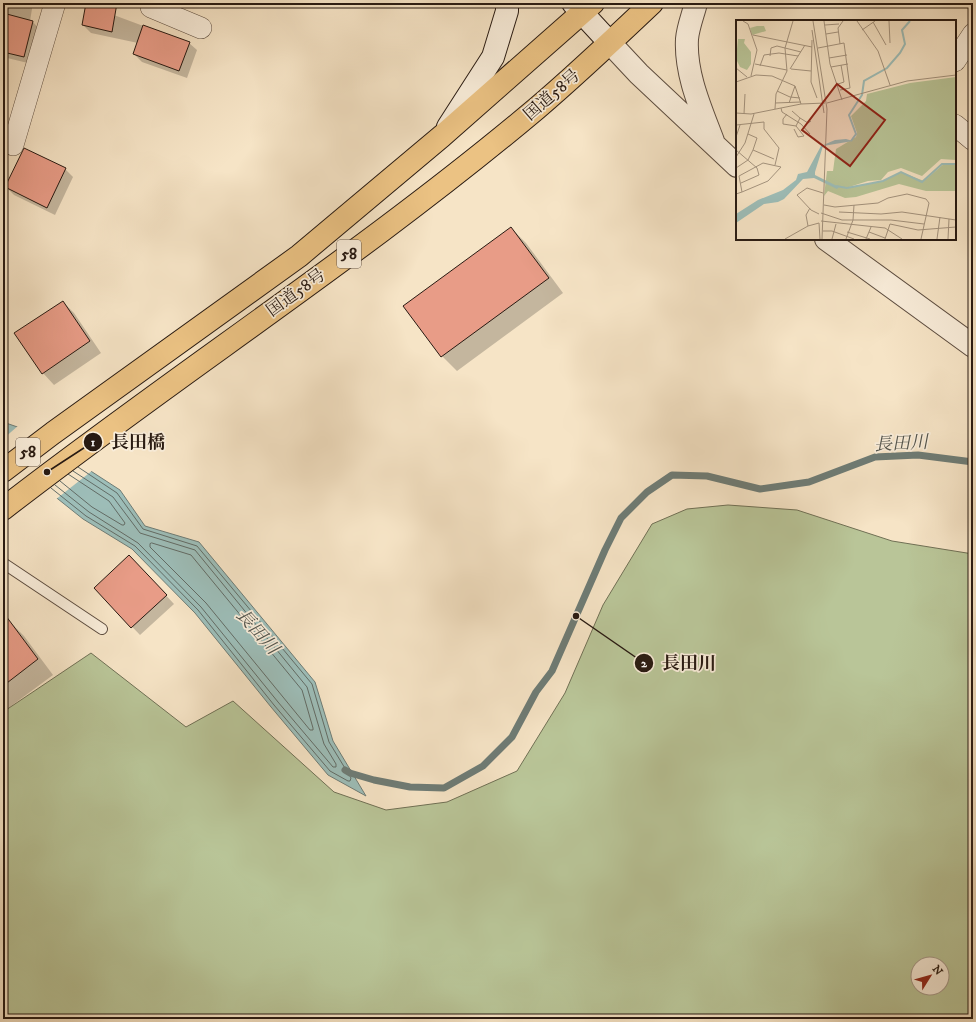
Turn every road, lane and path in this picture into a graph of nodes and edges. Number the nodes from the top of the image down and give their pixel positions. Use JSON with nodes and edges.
{"nodes":[{"id":1,"x":55,"y":3,"type":"edge"},
{"id":2,"x":151,"y":3,"type":"edge"},
{"id":3,"x":507,"y":3,"type":"edge"},
{"id":4,"x":652,"y":3,"type":"edge"},
{"id":5,"x":696,"y":3,"type":"edge"},
{"id":6,"x":583,"y":6,"type":"edge"},
{"id":7,"x":201,"y":28,"type":"dead end"},
{"id":8,"x":973,"y":34,"type":"edge"},
{"id":9,"x":610,"y":43,"type":"junction"},
{"id":10,"x":956,"y":60,"type":"edge"},
{"id":11,"x":956,"y":126,"type":"edge"},
{"id":12,"x":442,"y":136,"type":"junction"},
{"id":13,"x":973,"y":140,"type":"edge"},
{"id":14,"x":714,"y":144,"type":"junction"},
{"id":15,"x":13,"y":145,"type":"dead end"},
{"id":16,"x":736,"y":165,"type":"edge"},
{"id":17,"x":827,"y":240,"type":"edge"},
{"id":18,"x":973,"y":346,"type":"edge"},
{"id":19,"x":3,"y":471,"type":"edge"},
{"id":20,"x":3,"y":509,"type":"edge"},
{"id":21,"x":3,"y":563,"type":"edge"},
{"id":22,"x":102,"y":629,"type":"dead end"}],
"edges":[{"from":1,"to":15,"type":"street"},
{"from":2,"to":7,"type":"street"},
{"from":3,"to":12,"type":"street"},
{"from":4,"to":9,"type":"highway","name":"国道58号","number":"58"},
{"from":5,"to":14,"type":"street"},
{"from":6,"to":9,"type":"street"},
{"from":6,"to":12,"type":"highway","name":"国道58号","number":"58"},
{"from":8,"to":10,"type":"street"},
{"from":9,"to":14,"type":"street"},
{"from":9,"to":20,"type":"highway","name":"国道58号","number":"58"},
{"from":11,"to":13,"type":"street"},
{"from":12,"to":19,"type":"highway","name":"国道58号","number":"58"},
{"from":14,"to":16,"type":"street"},
{"from":17,"to":18,"type":"street"},
{"from":21,"to":22,"type":"lane"}]}
